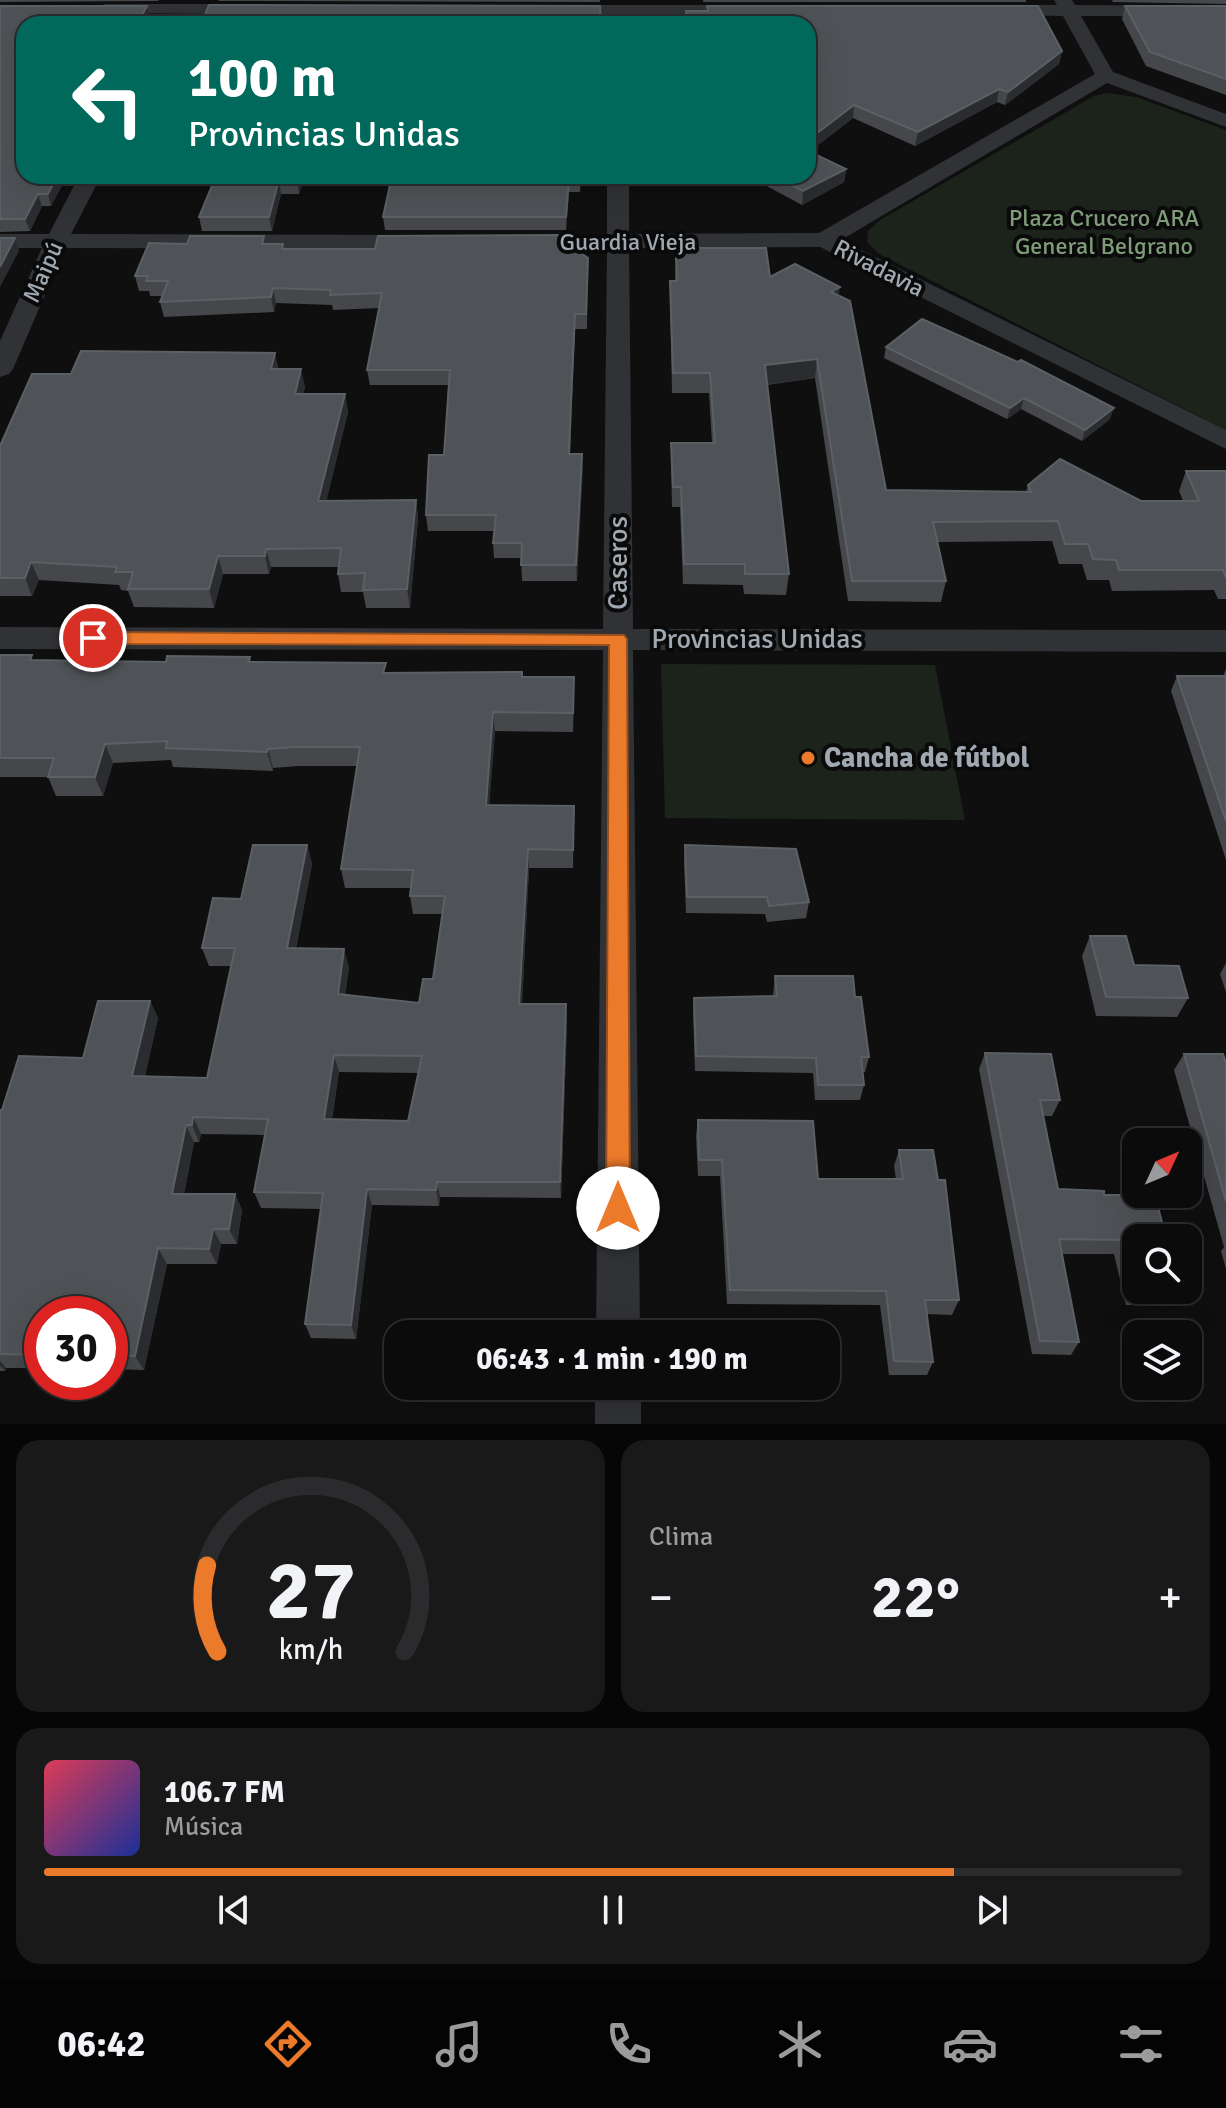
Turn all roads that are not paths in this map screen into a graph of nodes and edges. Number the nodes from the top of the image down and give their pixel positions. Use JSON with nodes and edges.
{"nodes":[{"id":1,"x":1066,"y":5,"type":"edge"},
{"id":2,"x":88,"y":9,"type":"edge"},
{"id":3,"x":271,"y":9,"type":"edge"},
{"id":4,"x":539,"y":10,"type":"edge"},
{"id":5,"x":773,"y":10,"type":"edge"},
{"id":6,"x":975,"y":10,"type":"edge"},
{"id":7,"x":175,"y":11,"type":"edge"},
{"id":8,"x":618,"y":11,"type":"edge"},
{"id":9,"x":1226,"y":11,"type":"edge"},
{"id":10,"x":1106,"y":76,"type":"junction"},
{"id":11,"x":1226,"y":121,"type":"edge"},
{"id":12,"x":86,"y":184,"type":"edge"},
{"id":13,"x":618,"y":184,"type":"edge"},
{"id":14,"x":824,"y":240,"type":"junction"},
{"id":15,"x":0,"y":241,"type":"edge"},
{"id":16,"x":56,"y":242,"type":"junction"},
{"id":17,"x":446,"y":242,"type":"edge"},
{"id":18,"x":493,"y":242,"type":"edge"},
{"id":19,"x":618,"y":242,"type":"junction"},
{"id":20,"x":0,"y":369,"type":"edge"},
{"id":21,"x":1226,"y":441,"type":"edge"},
{"id":22,"x":0,"y":638,"type":"edge"},
{"id":23,"x":618,"y":639,"type":"junction"},
{"id":24,"x":1226,"y":641,"type":"edge"},
{"id":25,"x":618,"y":1320,"type":"edge"},
{"id":26,"x":618,"y":1400,"type":"edge"},
{"id":27,"x":618,"y":1424,"type":"edge"}],
"edges":[{"from":1,"to":6,"type":"street"},
{"from":1,"to":9,"type":"street"},
{"from":1,"to":10,"type":"street"},
{"from":2,"to":7,"type":"street"},
{"from":3,"to":7,"type":"street"},
{"from":4,"to":8,"type":"street"},
{"from":5,"to":8,"type":"street"},
{"from":10,"to":11,"type":"street"},
{"from":10,"to":14,"type":"street","name":"Rivadavia"},
{"from":12,"to":16,"type":"street","name":"Maipú"},
{"from":13,"to":19,"type":"street","name":"Caseros"},
{"from":14,"to":19,"type":"street","name":"Guardia Vieja"},
{"from":14,"to":21,"type":"street","name":"Rivadavia"},
{"from":15,"to":16,"type":"street"},
{"from":16,"to":17,"type":"street"},
{"from":16,"to":20,"type":"street","name":"Maipú"},
{"from":18,"to":19,"type":"street","name":"Guardia Vieja"},
{"from":19,"to":23,"type":"street","name":"Caseros"},
{"from":22,"to":23,"type":"street","name":"Provincias Unidas"},
{"from":23,"to":24,"type":"street","name":"Provincias Unidas"},
{"from":23,"to":25,"type":"street","name":"Caseros"},
{"from":26,"to":27,"type":"street"}]}
